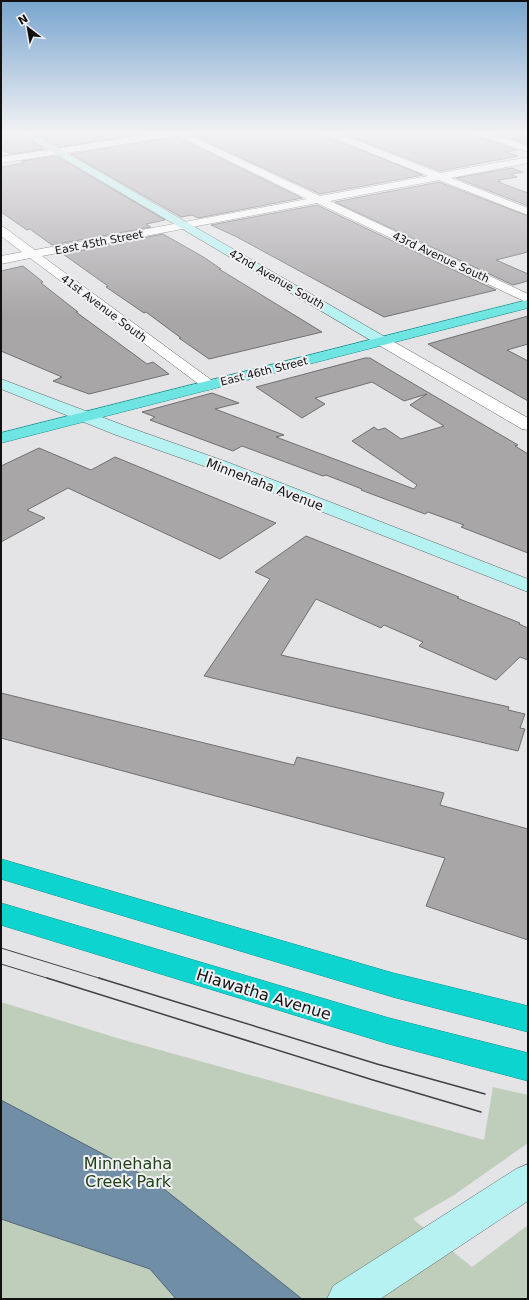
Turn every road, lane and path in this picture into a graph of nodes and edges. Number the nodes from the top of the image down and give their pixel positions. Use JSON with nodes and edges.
{"nodes":[{"id":1,"x":132,"y":195,"type":"edge"},
{"id":2,"x":307,"y":195,"type":"edge"},
{"id":3,"x":346,"y":195,"type":"edge"},
{"id":4,"x":484,"y":195,"type":"edge"},
{"id":5,"x":318,"y":200,"type":"junction"},
{"id":6,"x":528,"y":212,"type":"edge"},
{"id":7,"x":185,"y":226,"type":"junction"},
{"id":8,"x":1,"y":230,"type":"edge"},
{"id":9,"x":33,"y":254,"type":"junction"},
{"id":10,"x":1,"y":260,"type":"edge"},
{"id":11,"x":526,"y":298,"type":"edge"},
{"id":12,"x":376,"y":337,"type":"junction"},
{"id":13,"x":202,"y":381,"type":"junction"},
{"id":14,"x":1,"y":384,"type":"edge"},
{"id":15,"x":66,"y":409,"type":"junction"},
{"id":16,"x":85,"y":416,"type":"junction"},
{"id":17,"x":528,"y":424,"type":"edge"},
{"id":18,"x":1,"y":425,"type":"edge"},
{"id":19,"x":1,"y":438,"type":"edge"},
{"id":20,"x":528,"y":586,"type":"edge"},
{"id":21,"x":1,"y":869,"type":"edge"},
{"id":22,"x":1,"y":914,"type":"edge"},
{"id":23,"x":528,"y":1019,"type":"edge"},
{"id":24,"x":528,"y":1067,"type":"edge"},
{"id":25,"x":528,"y":1181,"type":"edge"},
{"id":26,"x":346,"y":1299,"type":"edge"}],
"edges":[{"from":1,"to":7,"type":"street","name":"42nd Avenue South"},
{"from":2,"to":5,"type":"street","name":"43rd Avenue South"},
{"from":3,"to":5,"type":"street","name":"East 45th Street"},
{"from":4,"to":6,"type":"street"},
{"from":5,"to":7,"type":"street","name":"East 45th Street"},
{"from":5,"to":11,"type":"street","name":"43rd Avenue South"},
{"from":7,"to":9,"type":"street","name":"East 45th Street"},
{"from":7,"to":12,"type":"street","name":"42nd Avenue South"},
{"from":8,"to":9,"type":"street","name":"41st Avenue South"},
{"from":9,"to":10,"type":"street","name":"East 45th Street"},
{"from":9,"to":13,"type":"street","name":"41st Avenue South"},
{"from":11,"to":12,"type":"main road","name":"East 46th Street"},
{"from":12,"to":13,"type":"main road","name":"East 46th Street"},
{"from":12,"to":17,"type":"street","name":"42nd Avenue South"},
{"from":13,"to":15,"type":"main road","name":"East 46th Street"},
{"from":13,"to":16,"type":"main road","name":"East 46th Street"},
{"from":14,"to":15,"type":"street","name":"Minnehaha Avenue"},
{"from":15,"to":16,"type":"street","name":"Minnehaha Avenue"},
{"from":15,"to":18,"type":"main road","name":"East 46th Street"},
{"from":16,"to":19,"type":"main road","name":"East 46th Street"},
{"from":16,"to":20,"type":"street","name":"Minnehaha Avenue"},
{"from":21,"to":23,"type":"highway"},
{"from":22,"to":24,"type":"highway","name":"Hiawatha Avenue"},
{"from":25,"to":26,"type":"street"}]}
